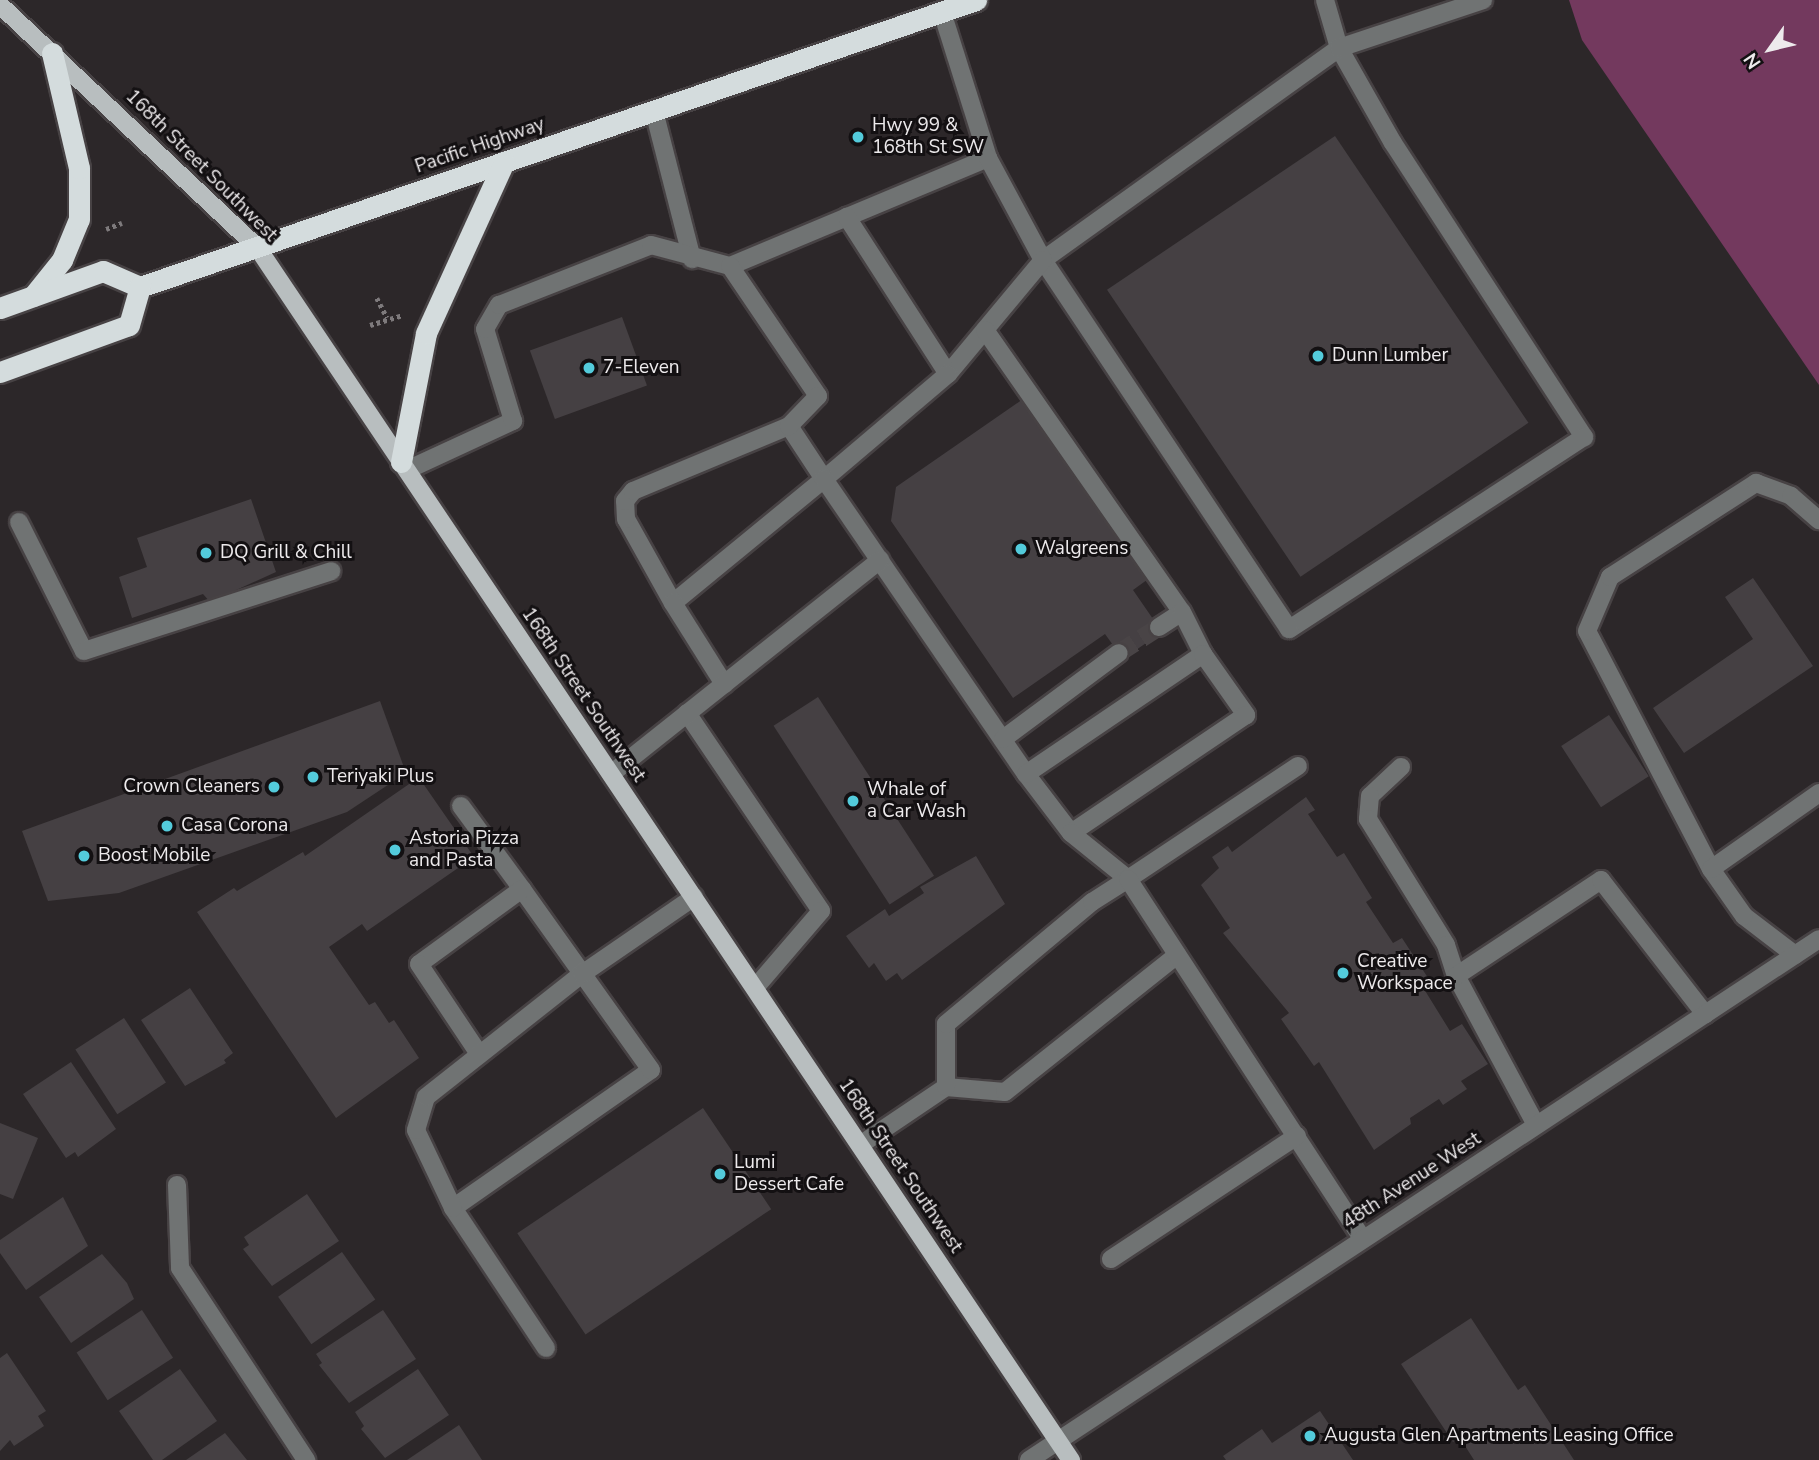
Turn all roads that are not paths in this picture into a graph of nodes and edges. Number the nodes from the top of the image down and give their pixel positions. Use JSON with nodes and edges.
{"nodes":[{"id":1,"x":976,"y":0,"type":"edge"},
{"id":2,"x":1325,"y":0,"type":"edge"},
{"id":3,"x":1483,"y":0,"type":"edge"},
{"id":4,"x":0,"y":5,"type":"edge"},
{"id":5,"x":942,"y":12,"type":"junction"},
{"id":6,"x":1339,"y":48,"type":"junction"},
{"id":7,"x":52,"y":53,"type":"junction"},
{"id":8,"x":654,"y":111,"type":"junction"},
{"id":9,"x":988,"y":158,"type":"junction"},
{"id":10,"x":504,"y":162,"type":"junction"},
{"id":11,"x":847,"y":217,"type":"junction"},
{"id":12,"x":257,"y":247,"type":"junction"},
{"id":13,"x":692,"y":259,"type":"junction"},
{"id":14,"x":1043,"y":260,"type":"junction"},
{"id":15,"x":730,"y":266,"type":"junction"},
{"id":16,"x":140,"y":287,"type":"junction"},
{"id":17,"x":33,"y":296,"type":"junction"},
{"id":18,"x":0,"y":308,"type":"edge"},
{"id":19,"x":985,"y":330,"type":"junction"},
{"id":20,"x":0,"y":372,"type":"edge"},
{"id":21,"x":948,"y":374,"type":"junction"},
{"id":22,"x":789,"y":426,"type":"junction"},
{"id":23,"x":404,"y":466,"type":"junction"},
{"id":24,"x":824,"y":479,"type":"junction"},
{"id":25,"x":1819,"y":520,"type":"edge"},
{"id":26,"x":19,"y":522,"type":"dead end"},
{"id":27,"x":880,"y":560,"type":"junction"},
{"id":28,"x":331,"y":571,"type":"dead end"},
{"id":29,"x":673,"y":603,"type":"junction"},
{"id":30,"x":1182,"y":612,"type":"junction"},
{"id":31,"x":1159,"y":627,"type":"tunnel mouth"},
{"id":32,"x":1119,"y":653,"type":"tunnel mouth"},
{"id":33,"x":1203,"y":654,"type":"junction"},
{"id":34,"x":723,"y":684,"type":"junction"},
{"id":35,"x":687,"y":713,"type":"junction"},
{"id":36,"x":1003,"y":739,"type":"junction"},
{"id":37,"x":1298,"y":766,"type":"dead end"},
{"id":38,"x":1401,"y":767,"type":"dead end"},
{"id":39,"x":611,"y":774,"type":"junction"},
{"id":40,"x":1026,"y":774,"type":"junction"},
{"id":41,"x":1819,"y":793,"type":"edge"},
{"id":42,"x":461,"y":806,"type":"dead end"},
{"id":43,"x":1071,"y":833,"type":"junction"},
{"id":44,"x":1711,"y":869,"type":"junction"},
{"id":45,"x":1128,"y":879,"type":"junction"},
{"id":46,"x":522,"y":889,"type":"junction"},
{"id":47,"x":694,"y":897,"type":"junction"},
{"id":48,"x":1819,"y":939,"type":"edge"},
{"id":49,"x":1177,"y":955,"type":"junction"},
{"id":50,"x":1795,"y":955,"type":"junction"},
{"id":51,"x":582,"y":974,"type":"junction"},
{"id":52,"x":1457,"y":976,"type":"junction"},
{"id":53,"x":755,"y":988,"type":"junction"},
{"id":54,"x":1705,"y":1014,"type":"junction"},
{"id":55,"x":479,"y":1054,"type":"junction"},
{"id":56,"x":946,"y":1087,"type":"junction"},
{"id":57,"x":1536,"y":1125,"type":"junction"},
{"id":58,"x":1297,"y":1136,"type":"junction"},
{"id":59,"x":860,"y":1145,"type":"junction"},
{"id":60,"x":177,"y":1185,"type":"dead end"},
{"id":61,"x":453,"y":1209,"type":"junction"},
{"id":62,"x":1363,"y":1239,"type":"junction"},
{"id":63,"x":1111,"y":1259,"type":"dead end"},
{"id":64,"x":546,"y":1348,"type":"dead end"},
{"id":65,"x":1058,"y":1440,"type":"junction"},
{"id":66,"x":306,"y":1460,"type":"edge"},
{"id":67,"x":1029,"y":1460,"type":"edge"},
{"id":68,"x":1072,"y":1460,"type":"edge"}],
"edges":[{"from":1,"to":5,"type":"highway","name":"Pacific Highway"},
{"from":2,"to":6,"type":"street"},
{"from":3,"to":6,"type":"street"},
{"from":4,"to":7,"type":"main road","name":"168th Street Southwest"},
{"from":5,"to":8,"type":"highway","name":"Pacific Highway"},
{"from":5,"to":9,"type":"street"},
{"from":6,"to":14,"type":"street"},
{"from":6,"to":14,"type":"street"},
{"from":7,"to":12,"type":"main road","name":"168th Street Southwest"},
{"from":7,"to":17,"type":"highway"},
{"from":8,"to":10,"type":"highway","name":"Pacific Highway"},
{"from":8,"to":13,"type":"street"},
{"from":9,"to":11,"type":"street"},
{"from":9,"to":14,"type":"street"},
{"from":10,"to":12,"type":"highway","name":"Pacific Highway"},
{"from":10,"to":23,"type":"highway"},
{"from":11,"to":15,"type":"street"},
{"from":11,"to":21,"type":"street"},
{"from":12,"to":16,"type":"highway","name":"Pacific Highway"},
{"from":12,"to":23,"type":"main road","name":"168th Street Southwest"},
{"from":13,"to":15,"type":"street"},
{"from":13,"to":23,"type":"street"},
{"from":14,"to":19,"type":"street"},
{"from":15,"to":22,"type":"street"},
{"from":16,"to":17,"type":"highway"},
{"from":16,"to":20,"type":"highway"},
{"from":17,"to":18,"type":"highway"},
{"from":19,"to":21,"type":"street"},
{"from":19,"to":30,"type":"street"},
{"from":21,"to":24,"type":"street"},
{"from":22,"to":24,"type":"street"},
{"from":22,"to":29,"type":"street"},
{"from":23,"to":39,"type":"main road","name":"168th Street Southwest"},
{"from":24,"to":27,"type":"street"},
{"from":24,"to":29,"type":"street"},
{"from":25,"to":44,"type":"street"},
{"from":26,"to":28,"type":"street"},
{"from":27,"to":34,"type":"street"},
{"from":27,"to":36,"type":"street"},
{"from":29,"to":34,"type":"street"},
{"from":30,"to":31,"type":"street"},
{"from":30,"to":33,"type":"street"},
{"from":32,"to":36,"type":"street"},
{"from":33,"to":40,"type":"street"},
{"from":33,"to":43,"type":"street"},
{"from":34,"to":35,"type":"street"},
{"from":35,"to":39,"type":"street"},
{"from":35,"to":53,"type":"street"},
{"from":36,"to":40,"type":"street"},
{"from":37,"to":45,"type":"street"},
{"from":38,"to":52,"type":"street"},
{"from":39,"to":47,"type":"main road","name":"168th Street Southwest"},
{"from":40,"to":43,"type":"street"},
{"from":41,"to":44,"type":"street"},
{"from":42,"to":46,"type":"street"},
{"from":43,"to":45,"type":"street"},
{"from":44,"to":50,"type":"street"},
{"from":45,"to":49,"type":"street"},
{"from":45,"to":56,"type":"street"},
{"from":46,"to":51,"type":"street"},
{"from":46,"to":55,"type":"street"},
{"from":47,"to":51,"type":"street"},
{"from":47,"to":53,"type":"main road","name":"168th Street Southwest"},
{"from":48,"to":50,"type":"street","name":"48th Avenue West"},
{"from":49,"to":56,"type":"street"},
{"from":49,"to":58,"type":"street"},
{"from":50,"to":54,"type":"street","name":"48th Avenue West"},
{"from":51,"to":55,"type":"street"},
{"from":51,"to":61,"type":"street"},
{"from":52,"to":54,"type":"street"},
{"from":52,"to":57,"type":"street"},
{"from":53,"to":59,"type":"main road","name":"168th Street Southwest"},
{"from":54,"to":57,"type":"street","name":"48th Avenue West"},
{"from":55,"to":61,"type":"street"},
{"from":56,"to":59,"type":"street"},
{"from":57,"to":62,"type":"street","name":"48th Avenue West"},
{"from":58,"to":62,"type":"street"},
{"from":58,"to":63,"type":"street"},
{"from":59,"to":65,"type":"main road","name":"168th Street Southwest"},
{"from":60,"to":66,"type":"street"},
{"from":61,"to":64,"type":"street"},
{"from":62,"to":65,"type":"street","name":"48th Avenue West"},
{"from":65,"to":67,"type":"street","name":"48th Avenue West"},
{"from":65,"to":68,"type":"main road","name":"168th Street Southwest"}]}
